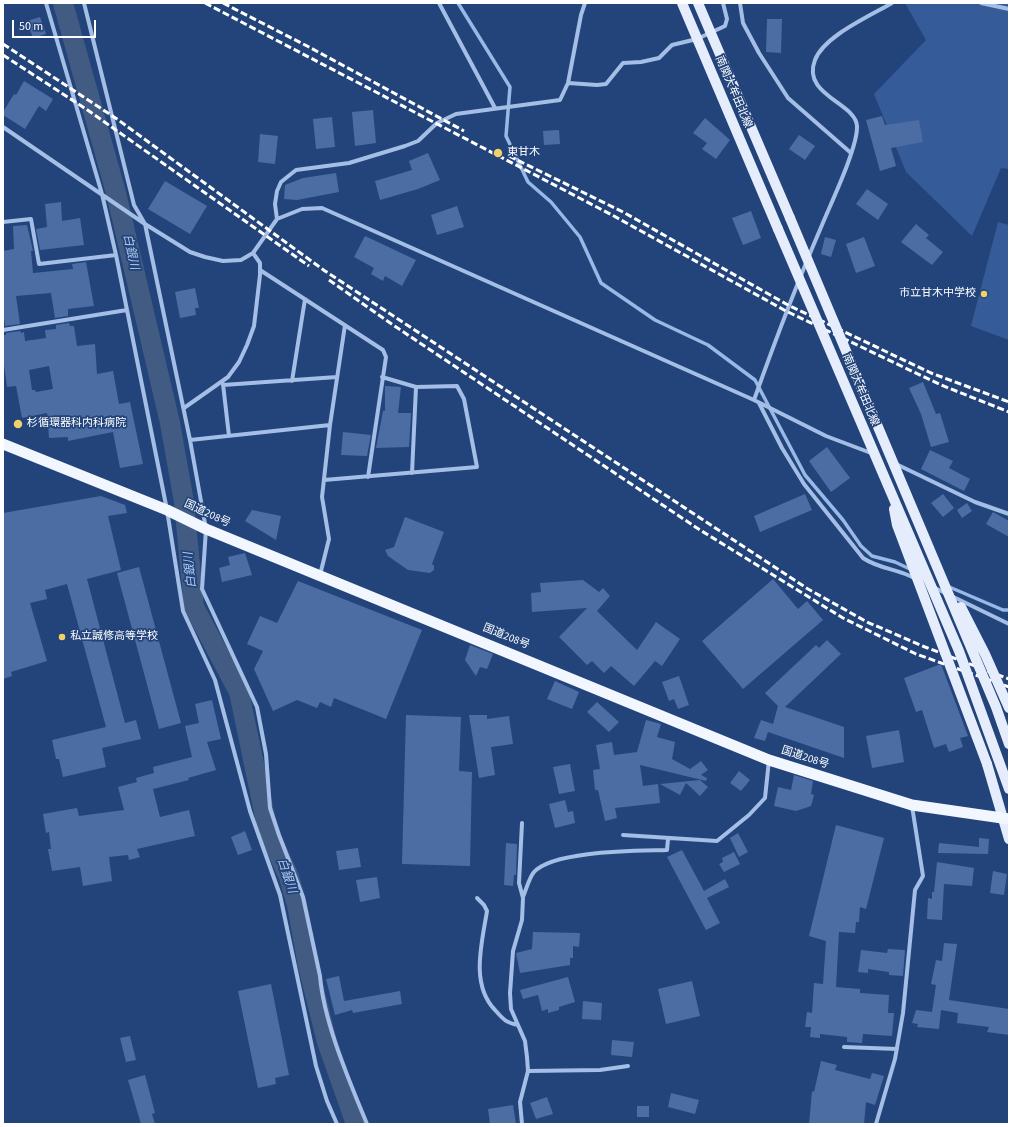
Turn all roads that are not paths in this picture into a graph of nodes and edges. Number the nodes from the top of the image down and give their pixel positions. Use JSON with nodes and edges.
{"nodes":[{"id":1,"x":46,"y":3,"type":"edge"},
{"id":2,"x":84,"y":3,"type":"edge"},
{"id":3,"x":439,"y":3,"type":"edge"},
{"id":4,"x":585,"y":3,"type":"edge"},
{"id":5,"x":682,"y":3,"type":"edge"},
{"id":6,"x":698,"y":3,"type":"edge"},
{"id":7,"x":723,"y":3,"type":"edge"},
{"id":8,"x":740,"y":3,"type":"edge"},
{"id":9,"x":892,"y":3,"type":"edge"},
{"id":10,"x":981,"y":3,"type":"edge"},
{"id":11,"x":1009,"y":8,"type":"edge"},
{"id":12,"x":711,"y":32,"type":"junction"},
{"id":13,"x":697,"y":39,"type":"junction"},
{"id":14,"x":568,"y":83,"type":"junction"},
{"id":15,"x":495,"y":108,"type":"junction"},
{"id":16,"x":3,"y":127,"type":"edge"},
{"id":17,"x":851,"y":153,"type":"junction"},
{"id":18,"x":102,"y":194,"type":"junction"},
{"id":19,"x":277,"y":218,"type":"junction"},
{"id":20,"x":3,"y":222,"type":"edge"},
{"id":21,"x":145,"y":224,"type":"junction"},
{"id":22,"x":253,"y":253,"type":"junction"},
{"id":23,"x":116,"y":255,"type":"junction"},
{"id":24,"x":260,"y":270,"type":"junction"},
{"id":25,"x":304,"y":299,"type":"junction"},
{"id":26,"x":127,"y":310,"type":"junction"},
{"id":27,"x":345,"y":325,"type":"junction"},
{"id":28,"x":3,"y":330,"type":"edge"},
{"id":29,"x":337,"y":377,"type":"junction"},
{"id":30,"x":382,"y":377,"type":"junction"},
{"id":31,"x":292,"y":381,"type":"junction"},
{"id":32,"x":223,"y":383,"type":"junction"},
{"id":33,"x":416,"y":387,"type":"junction"},
{"id":34,"x":754,"y":400,"type":"junction"},
{"id":35,"x":759,"y":403,"type":"junction"},
{"id":36,"x":184,"y":408,"type":"junction"},
{"id":37,"x":330,"y":425,"type":"junction"},
{"id":38,"x":229,"y":436,"type":"junction"},
{"id":39,"x":190,"y":440,"type":"junction"},
{"id":40,"x":3,"y":444,"type":"edge"},
{"id":41,"x":412,"y":473,"type":"junction"},
{"id":42,"x":368,"y":477,"type":"junction"},
{"id":43,"x":324,"y":480,"type":"junction"},
{"id":44,"x":890,"y":489,"type":"junction"},
{"id":45,"x":167,"y":510,"type":"junction"},
{"id":46,"x":1009,"y":514,"type":"edge"},
{"id":47,"x":206,"y":529,"type":"junction"},
{"id":48,"x":925,"y":538,"type":"junction"},
{"id":49,"x":320,"y":575,"type":"junction"},
{"id":50,"x":1009,"y":624,"type":"edge"},
{"id":51,"x":1009,"y":708,"type":"edge"},
{"id":52,"x":1009,"y":744,"type":"edge"},
{"id":53,"x":769,"y":760,"type":"junction"},
{"id":54,"x":1009,"y":789,"type":"edge"},
{"id":55,"x":912,"y":805,"type":"junction"},
{"id":56,"x":1006,"y":819,"type":"edge"},
{"id":57,"x":522,"y":823,"type":"dead end"},
{"id":58,"x":623,"y":835,"type":"dead end"},
{"id":59,"x":1009,"y":838,"type":"edge"},
{"id":60,"x":668,"y":839,"type":"junction"},
{"id":61,"x":477,"y":898,"type":"dead end"},
{"id":62,"x":523,"y":898,"type":"junction"},
{"id":63,"x":518,"y":1025,"type":"junction"},
{"id":64,"x":844,"y":1047,"type":"dead end"},
{"id":65,"x":896,"y":1049,"type":"junction"},
{"id":66,"x":628,"y":1066,"type":"dead end"},
{"id":67,"x":528,"y":1071,"type":"junction"},
{"id":68,"x":337,"y":1124,"type":"edge"},
{"id":69,"x":367,"y":1124,"type":"edge"},
{"id":70,"x":522,"y":1124,"type":"edge"},
{"id":71,"x":876,"y":1124,"type":"edge"}],
"edges":[{"from":1,"to":18,"type":"street"},
{"from":2,"to":21,"type":"street"},
{"from":3,"to":15,"type":"street"},
{"from":4,"to":14,"type":"street"},
{"from":5,"to":13,"type":"main road","name":"南関大牟田北線"},
{"from":6,"to":12,"type":"main road","name":"南関大牟田北線"},
{"from":7,"to":12,"type":"street"},
{"from":8,"to":17,"type":"street"},
{"from":9,"to":17,"type":"street"},
{"from":10,"to":11,"type":"street"},
{"from":12,"to":13,"type":"street"},
{"from":12,"to":48,"type":"main road","name":"南関大牟田北線","bridge":true},
{"from":13,"to":14,"type":"street"},
{"from":13,"to":44,"type":"main road","name":"南関大牟田北線","bridge":true},
{"from":14,"to":15,"type":"street"},
{"from":15,"to":19,"type":"street"},
{"from":16,"to":18,"type":"street"},
{"from":17,"to":34,"type":"street"},
{"from":18,"to":21,"type":"street"},
{"from":18,"to":23,"type":"street"},
{"from":19,"to":22,"type":"street"},
{"from":19,"to":34,"type":"street"},
{"from":20,"to":23,"type":"street"},
{"from":21,"to":22,"type":"street"},
{"from":21,"to":36,"type":"street"},
{"from":22,"to":24,"type":"street"},
{"from":23,"to":26,"type":"street"},
{"from":24,"to":25,"type":"street"},
{"from":24,"to":32,"type":"street"},
{"from":25,"to":27,"type":"street"},
{"from":25,"to":31,"type":"street"},
{"from":26,"to":28,"type":"street"},
{"from":26,"to":45,"type":"street"},
{"from":27,"to":29,"type":"street"},
{"from":27,"to":30,"type":"street"},
{"from":29,"to":31,"type":"street"},
{"from":29,"to":37,"type":"street"},
{"from":30,"to":33,"type":"street"},
{"from":30,"to":42,"type":"street"},
{"from":31,"to":32,"type":"street"},
{"from":32,"to":36,"type":"street"},
{"from":32,"to":38,"type":"street"},
{"from":33,"to":41,"type":"street"},
{"from":33,"to":41,"type":"street"},
{"from":34,"to":35,"type":"street"},
{"from":35,"to":46,"type":"street"},
{"from":35,"to":50,"type":"street"},
{"from":36,"to":39,"type":"street"},
{"from":37,"to":38,"type":"street"},
{"from":37,"to":43,"type":"street"},
{"from":38,"to":39,"type":"street"},
{"from":39,"to":47,"type":"street"},
{"from":40,"to":45,"type":"highway","name":"国道208号"},
{"from":41,"to":42,"type":"street"},
{"from":42,"to":43,"type":"street"},
{"from":43,"to":49,"type":"street"},
{"from":44,"to":54,"type":"main road","name":"南関大牟田北線","bridge":true},
{"from":44,"to":56,"type":"main road","bridge":true},
{"from":45,"to":47,"type":"highway","name":"国道208号"},
{"from":45,"to":68,"type":"street"},
{"from":47,"to":49,"type":"highway","name":"国道208号"},
{"from":47,"to":69,"type":"street"},
{"from":48,"to":51,"type":"main road","bridge":true},
{"from":48,"to":52,"type":"main road","name":"南関大牟田北線","bridge":true},
{"from":49,"to":53,"type":"highway","name":"国道208号"},
{"from":53,"to":55,"type":"highway","name":"国道208号"},
{"from":53,"to":60,"type":"street"},
{"from":55,"to":56,"type":"highway","name":"国道208号"},
{"from":55,"to":65,"type":"street"},
{"from":56,"to":59,"type":"main road"},
{"from":57,"to":62,"type":"street"},
{"from":58,"to":60,"type":"street"},
{"from":60,"to":62,"type":"street"},
{"from":61,"to":63,"type":"street"},
{"from":62,"to":63,"type":"street"},
{"from":63,"to":67,"type":"street"},
{"from":64,"to":65,"type":"street"},
{"from":65,"to":71,"type":"street"},
{"from":66,"to":67,"type":"street"},
{"from":67,"to":70,"type":"street"}]}
